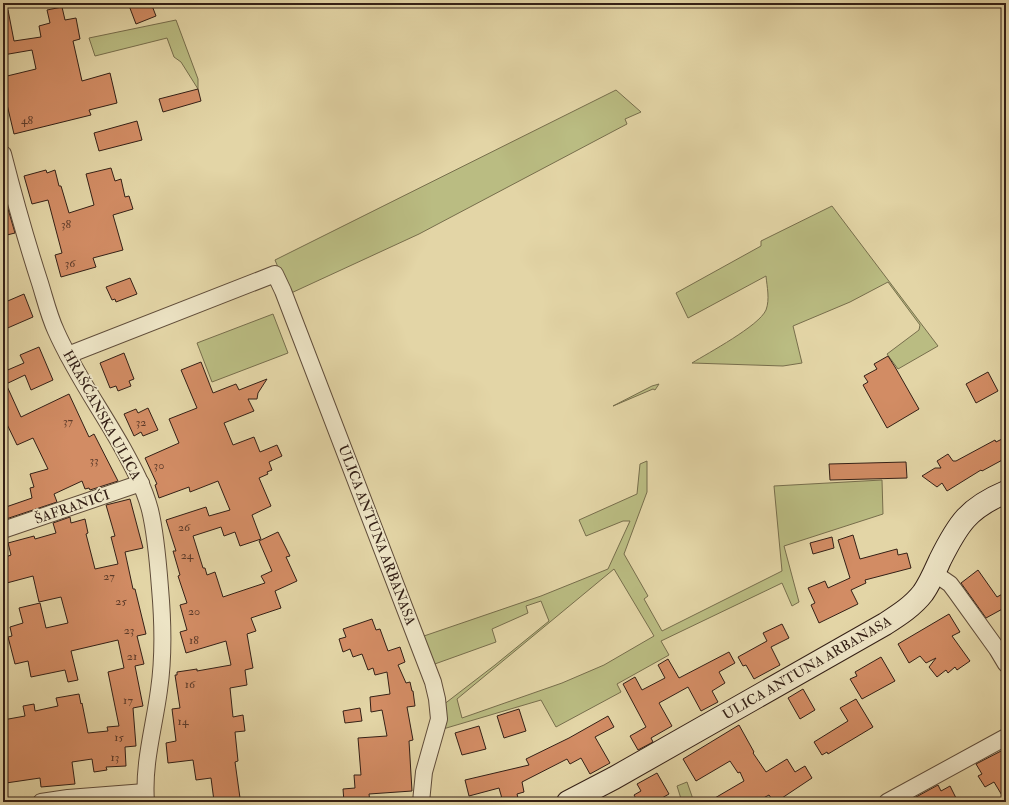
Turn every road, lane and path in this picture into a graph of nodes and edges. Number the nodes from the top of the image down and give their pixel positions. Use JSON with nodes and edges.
{"nodes":[{"id":1,"x":3,"y":154,"type":"edge"},
{"id":2,"x":68,"y":355,"type":"junction"},
{"id":3,"x":141,"y":483,"type":"junction"},
{"id":4,"x":1006,"y":492,"type":"edge"},
{"id":5,"x":3,"y":530,"type":"edge"},
{"id":6,"x":934,"y":573,"type":"junction"},
{"id":7,"x":1006,"y":664,"type":"edge"},
{"id":8,"x":1006,"y":737,"type":"edge"},
{"id":9,"x":145,"y":797,"type":"edge"},
{"id":10,"x":41,"y":802,"type":"edge"},
{"id":11,"x":421,"y":802,"type":"edge"},
{"id":12,"x":568,"y":802,"type":"edge"},
{"id":13,"x":886,"y":802,"type":"edge"}],
"edges":[{"from":1,"to":2,"type":"street","name":"HRAŠĆANSKA ULICA"},
{"from":2,"to":3,"type":"street","name":"HRAŠĆANSKA ULICA"},
{"from":2,"to":11,"type":"street","name":"ULICA ANTUNA ARBANASA"},
{"from":3,"to":5,"type":"street","name":"ŠAFRANIĆI"},
{"from":3,"to":9,"type":"street","name":"HRAŠĆANSKA ULICA"},
{"from":4,"to":6,"type":"main road","name":"ULICA ANTUNA ARBANASA"},
{"from":6,"to":7,"type":"street"},
{"from":6,"to":12,"type":"main road","name":"ULICA ANTUNA ARBANASA"},
{"from":8,"to":13,"type":"street"},
{"from":9,"to":10,"type":"street"}]}
